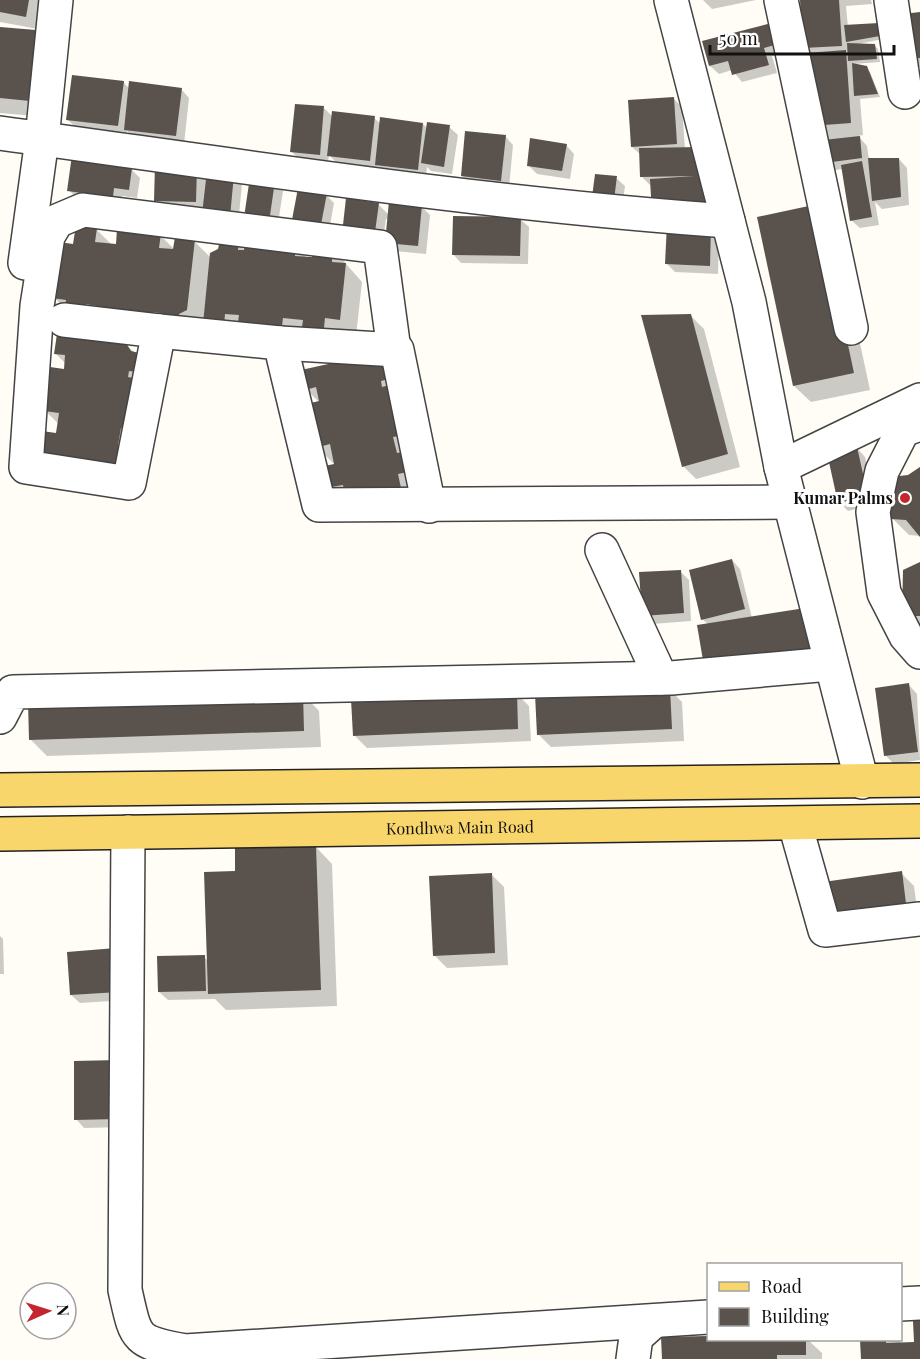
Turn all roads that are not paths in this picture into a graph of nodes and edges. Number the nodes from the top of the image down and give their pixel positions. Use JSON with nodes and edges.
{"nodes":[{"id":1,"x":56,"y":0,"type":"edge"},
{"id":2,"x":671,"y":0,"type":"edge"},
{"id":3,"x":781,"y":0,"type":"edge"},
{"id":4,"x":891,"y":0,"type":"edge"},
{"id":5,"x":905,"y":92,"type":"dead end"},
{"id":6,"x":0,"y":134,"type":"edge"},
{"id":7,"x":42,"y":139,"type":"junction"},
{"id":8,"x":728,"y":221,"type":"junction"},
{"id":9,"x":25,"y":265,"type":"dead end"},
{"id":10,"x":64,"y":320,"type":"dead end"},
{"id":11,"x":851,"y":328,"type":"dead end"},
{"id":12,"x":159,"y":331,"type":"junction"},
{"id":13,"x":280,"y":343,"type":"junction"},
{"id":14,"x":394,"y":350,"type":"junction"},
{"id":15,"x":920,"y":400,"type":"edge"},
{"id":16,"x":920,"y":424,"type":"edge"},
{"id":17,"x":781,"y":467,"type":"junction"},
{"id":18,"x":790,"y":502,"type":"junction"},
{"id":19,"x":429,"y":506,"type":"junction"},
{"id":20,"x":602,"y":550,"type":"dead end"},
{"id":21,"x":920,"y":652,"type":"edge"},
{"id":22,"x":830,"y":664,"type":"junction"},
{"id":23,"x":661,"y":678,"type":"junction"},
{"id":24,"x":0,"y":717,"type":"edge"},
{"id":25,"x":920,"y":780,"type":"edge"},
{"id":26,"x":862,"y":782,"type":"junction"},
{"id":27,"x":0,"y":790,"type":"edge"},
{"id":28,"x":920,"y":821,"type":"edge"},
{"id":29,"x":795,"y":824,"type":"junction"},
{"id":30,"x":128,"y":832,"type":"junction"},
{"id":31,"x":0,"y":834,"type":"edge"},
{"id":32,"x":920,"y":919,"type":"edge"},
{"id":33,"x":920,"y":1303,"type":"edge"},
{"id":34,"x":902,"y":1304,"type":"edge"},
{"id":35,"x":707,"y":1317,"type":"edge"},
{"id":36,"x":654,"y":1321,"type":"junction"},
{"id":37,"x":633,"y":1359,"type":"edge"}],
"edges":[{"from":1,"to":7,"type":"street"},
{"from":2,"to":8,"type":"street"},
{"from":3,"to":11,"type":"street"},
{"from":4,"to":5,"type":"street"},
{"from":6,"to":7,"type":"street"},
{"from":7,"to":8,"type":"street"},
{"from":7,"to":9,"type":"street"},
{"from":8,"to":17,"type":"street"},
{"from":10,"to":12,"type":"street"},
{"from":12,"to":13,"type":"street"},
{"from":12,"to":14,"type":"street"},
{"from":13,"to":14,"type":"street"},
{"from":13,"to":19,"type":"street"},
{"from":14,"to":19,"type":"street"},
{"from":15,"to":17,"type":"street"},
{"from":16,"to":21,"type":"street"},
{"from":17,"to":18,"type":"street"},
{"from":18,"to":19,"type":"street"},
{"from":18,"to":22,"type":"street"},
{"from":20,"to":23,"type":"street"},
{"from":22,"to":23,"type":"street"},
{"from":22,"to":26,"type":"street"},
{"from":23,"to":24,"type":"street"},
{"from":25,"to":26,"type":"main road"},
{"from":26,"to":27,"type":"main road"},
{"from":28,"to":29,"type":"main road","name":"Kondhwa Main Road"},
{"from":29,"to":30,"type":"main road","name":"Kondhwa Main Road"},
{"from":29,"to":32,"type":"street"},
{"from":30,"to":31,"type":"main road","name":"Kondhwa Main Road"},
{"from":30,"to":36,"type":"street"},
{"from":33,"to":34,"type":"street"},
{"from":35,"to":36,"type":"street"},
{"from":36,"to":37,"type":"street"}]}
